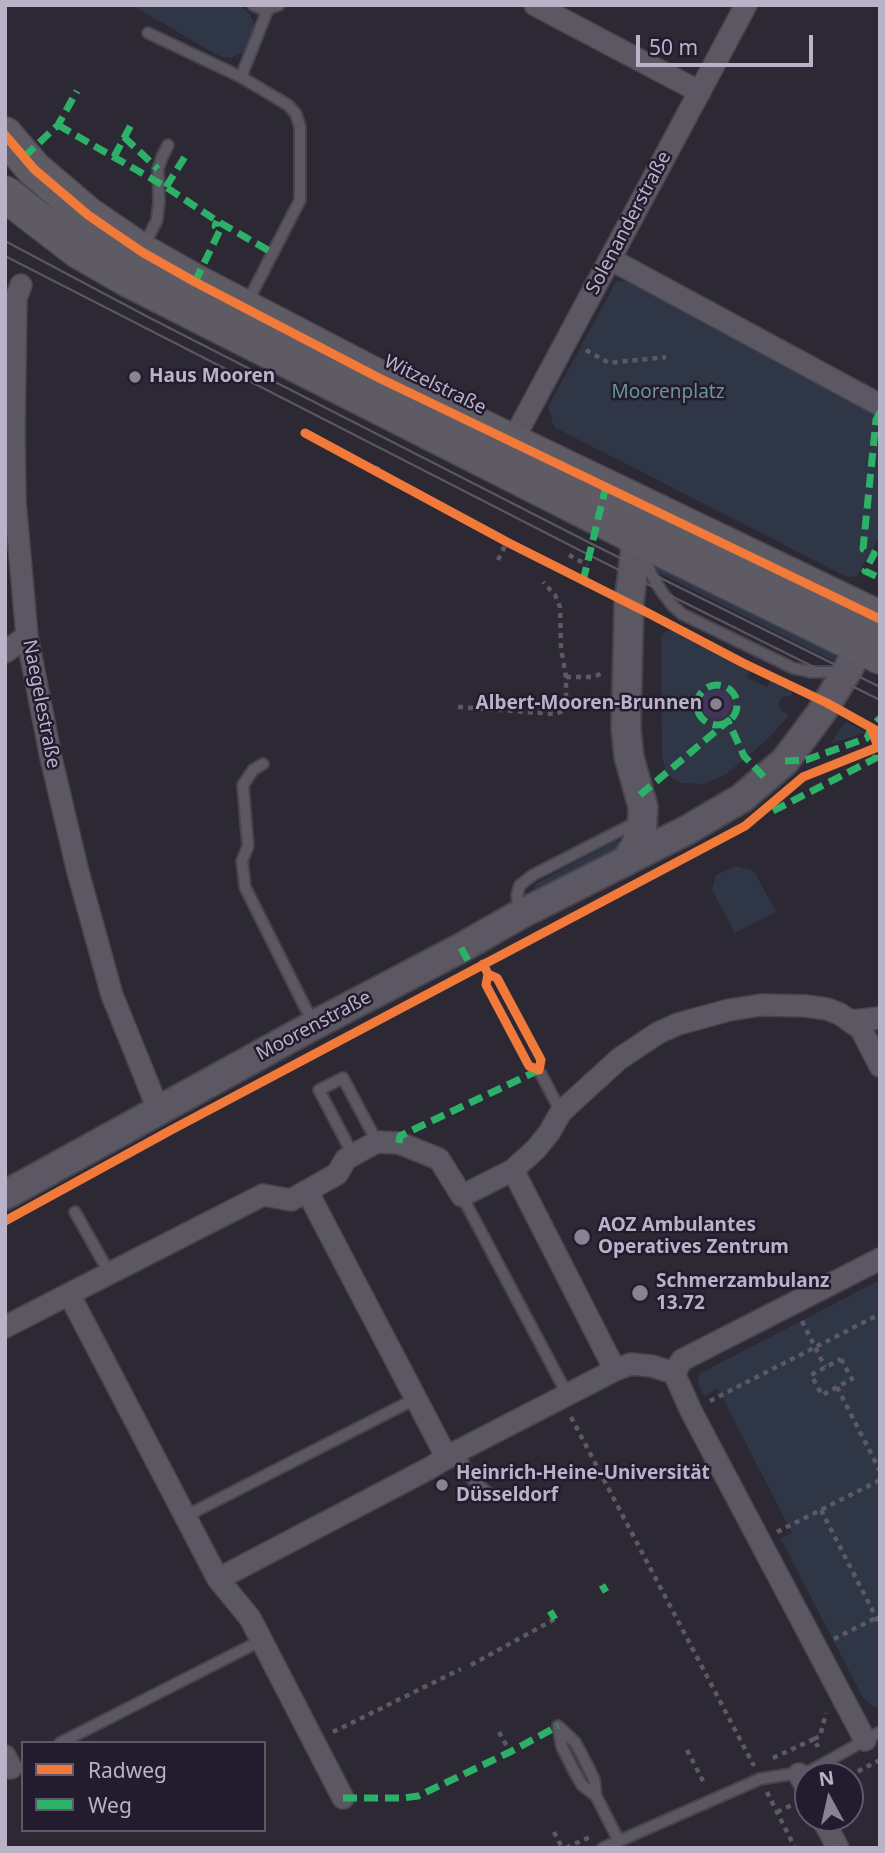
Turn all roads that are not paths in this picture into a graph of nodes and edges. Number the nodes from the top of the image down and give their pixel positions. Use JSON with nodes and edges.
{"nodes":[{"id":1,"x":253,"y":5,"type":"edge"},
{"id":2,"x":279,"y":5,"type":"edge"},
{"id":3,"x":535,"y":5,"type":"edge"},
{"id":4,"x":747,"y":5,"type":"edge"},
{"id":5,"x":268,"y":9,"type":"junction"},
{"id":6,"x":148,"y":33,"type":"dead end"},
{"id":7,"x":241,"y":77,"type":"junction"},
{"id":8,"x":700,"y":92,"type":"junction"},
{"id":9,"x":5,"y":135,"type":"edge"},
{"id":10,"x":168,"y":145,"type":"dead end"},
{"id":11,"x":5,"y":194,"type":"edge"},
{"id":12,"x":5,"y":211,"type":"edge"},
{"id":13,"x":54,"y":233,"type":"junction"},
{"id":14,"x":142,"y":252,"type":"junction"},
{"id":15,"x":610,"y":259,"type":"junction"},
{"id":16,"x":21,"y":285,"type":"dead end"},
{"id":17,"x":245,"y":308,"type":"junction"},
{"id":18,"x":880,"y":405,"type":"edge"},
{"id":19,"x":512,"y":442,"type":"junction"},
{"id":20,"x":681,"y":523,"type":"junction"},
{"id":21,"x":637,"y":537,"type":"junction"},
{"id":22,"x":27,"y":636,"type":"junction"},
{"id":23,"x":870,"y":636,"type":"edge"},
{"id":24,"x":5,"y":652,"type":"edge"},
{"id":25,"x":263,"y":764,"type":"dead end"},
{"id":26,"x":643,"y":807,"type":"junction"},
{"id":27,"x":689,"y":829,"type":"junction"},
{"id":28,"x":626,"y":862,"type":"junction"},
{"id":29,"x":519,"y":915,"type":"junction"},
{"id":30,"x":880,"y":1018,"type":"edge"},
{"id":31,"x":851,"y":1021,"type":"junction"},
{"id":32,"x":314,"y":1025,"type":"junction"},
{"id":33,"x":880,"y":1066,"type":"edge"},
{"id":34,"x":541,"y":1074,"type":"dead end"},
{"id":35,"x":158,"y":1109,"type":"junction"},
{"id":36,"x":561,"y":1112,"type":"junction"},
{"id":37,"x":377,"y":1142,"type":"junction"},
{"id":38,"x":353,"y":1154,"type":"junction"},
{"id":39,"x":513,"y":1170,"type":"junction"},
{"id":40,"x":307,"y":1191,"type":"junction"},
{"id":41,"x":5,"y":1195,"type":"edge"},
{"id":42,"x":462,"y":1196,"type":"junction"},
{"id":43,"x":75,"y":1212,"type":"dead end"},
{"id":44,"x":880,"y":1259,"type":"edge"},
{"id":45,"x":110,"y":1274,"type":"junction"},
{"id":46,"x":69,"y":1294,"type":"junction"},
{"id":47,"x":5,"y":1327,"type":"edge"},
{"id":48,"x":615,"y":1370,"type":"junction"},
{"id":49,"x":674,"y":1373,"type":"junction"},
{"id":50,"x":564,"y":1396,"type":"junction"},
{"id":51,"x":417,"y":1398,"type":"junction"},
{"id":52,"x":452,"y":1455,"type":"junction"},
{"id":53,"x":487,"y":1492,"type":"dead end"},
{"id":54,"x":184,"y":1517,"type":"junction"},
{"id":55,"x":218,"y":1579,"type":"junction"},
{"id":56,"x":262,"y":1640,"type":"junction"},
{"id":57,"x":873,"y":1736,"type":"edge"},
{"id":58,"x":64,"y":1741,"type":"edge"},
{"id":59,"x":829,"y":1762,"type":"edge"},
{"id":60,"x":794,"y":1781,"type":"edge"},
{"id":61,"x":596,"y":1796,"type":"junction"},
{"id":62,"x":344,"y":1798,"type":"dead end"},
{"id":63,"x":829,"y":1832,"type":"edge"},
{"id":64,"x":619,"y":1841,"type":"junction"},
{"id":65,"x":603,"y":1848,"type":"edge"},
{"id":66,"x":838,"y":1848,"type":"edge"}],
"edges":[{"from":1,"to":5,"type":"lane"},
{"from":2,"to":5,"type":"lane"},
{"from":3,"to":8,"type":"street"},
{"from":4,"to":8,"type":"street","name":"Solenanderstraße"},
{"from":5,"to":7,"type":"lane"},
{"from":6,"to":7,"type":"lane"},
{"from":7,"to":17,"type":"lane"},
{"from":8,"to":15,"type":"street","name":"Solenanderstraße"},
{"from":9,"to":14,"type":"main road","name":"Witzelstraße"},
{"from":10,"to":14,"type":"lane"},
{"from":11,"to":13,"type":"main road"},
{"from":12,"to":13,"type":"street"},
{"from":13,"to":21,"type":"main road"},
{"from":14,"to":17,"type":"main road","name":"Witzelstraße"},
{"from":15,"to":18,"type":"street"},
{"from":15,"to":19,"type":"street","name":"Solenanderstraße"},
{"from":16,"to":22,"type":"street","name":"Naegelestraße"},
{"from":17,"to":19,"type":"main road","name":"Witzelstraße"},
{"from":19,"to":20,"type":"main road","name":"Witzelstraße"},
{"from":20,"to":21,"type":"street"},
{"from":20,"to":23,"type":"main road","name":"Witzelstraße"},
{"from":21,"to":23,"type":"main road"},
{"from":21,"to":23,"type":"lane"},
{"from":21,"to":26,"type":"street"},
{"from":22,"to":24,"type":"street"},
{"from":22,"to":35,"type":"street","name":"Naegelestraße"},
{"from":23,"to":27,"type":"street","name":"Moorenstraße"},
{"from":25,"to":32,"type":"lane"},
{"from":26,"to":27,"type":"street"},
{"from":26,"to":28,"type":"street"},
{"from":26,"to":29,"type":"lane"},
{"from":27,"to":28,"type":"street","name":"Moorenstraße"},
{"from":28,"to":29,"type":"street","name":"Moorenstraße"},
{"from":29,"to":32,"type":"street","name":"Moorenstraße"},
{"from":30,"to":31,"type":"street"},
{"from":31,"to":33,"type":"street"},
{"from":31,"to":36,"type":"street"},
{"from":32,"to":35,"type":"street","name":"Moorenstraße"},
{"from":34,"to":36,"type":"lane"},
{"from":35,"to":41,"type":"street","name":"Moorenstraße"},
{"from":36,"to":39,"type":"street"},
{"from":37,"to":38,"type":"street"},
{"from":37,"to":38,"type":"lane"},
{"from":37,"to":42,"type":"street"},
{"from":38,"to":40,"type":"street"},
{"from":39,"to":42,"type":"street"},
{"from":39,"to":48,"type":"street"},
{"from":40,"to":45,"type":"street"},
{"from":40,"to":51,"type":"street"},
{"from":42,"to":50,"type":"lane"},
{"from":43,"to":45,"type":"lane"},
{"from":44,"to":49,"type":"street"},
{"from":45,"to":46,"type":"street"},
{"from":46,"to":47,"type":"street"},
{"from":46,"to":54,"type":"street"},
{"from":48,"to":49,"type":"street"},
{"from":48,"to":50,"type":"street"},
{"from":49,"to":57,"type":"street"},
{"from":50,"to":52,"type":"street"},
{"from":51,"to":52,"type":"street"},
{"from":51,"to":54,"type":"lane"},
{"from":52,"to":53,"type":"lane"},
{"from":52,"to":55,"type":"street"},
{"from":54,"to":55,"type":"street"},
{"from":55,"to":56,"type":"street"},
{"from":56,"to":58,"type":"lane"},
{"from":56,"to":62,"type":"street"},
{"from":57,"to":59,"type":"lane"},
{"from":60,"to":64,"type":"lane"},
{"from":61,"to":61,"type":"lane"},
{"from":61,"to":64,"type":"lane"},
{"from":63,"to":66,"type":"street"},
{"from":64,"to":65,"type":"lane"}]}
